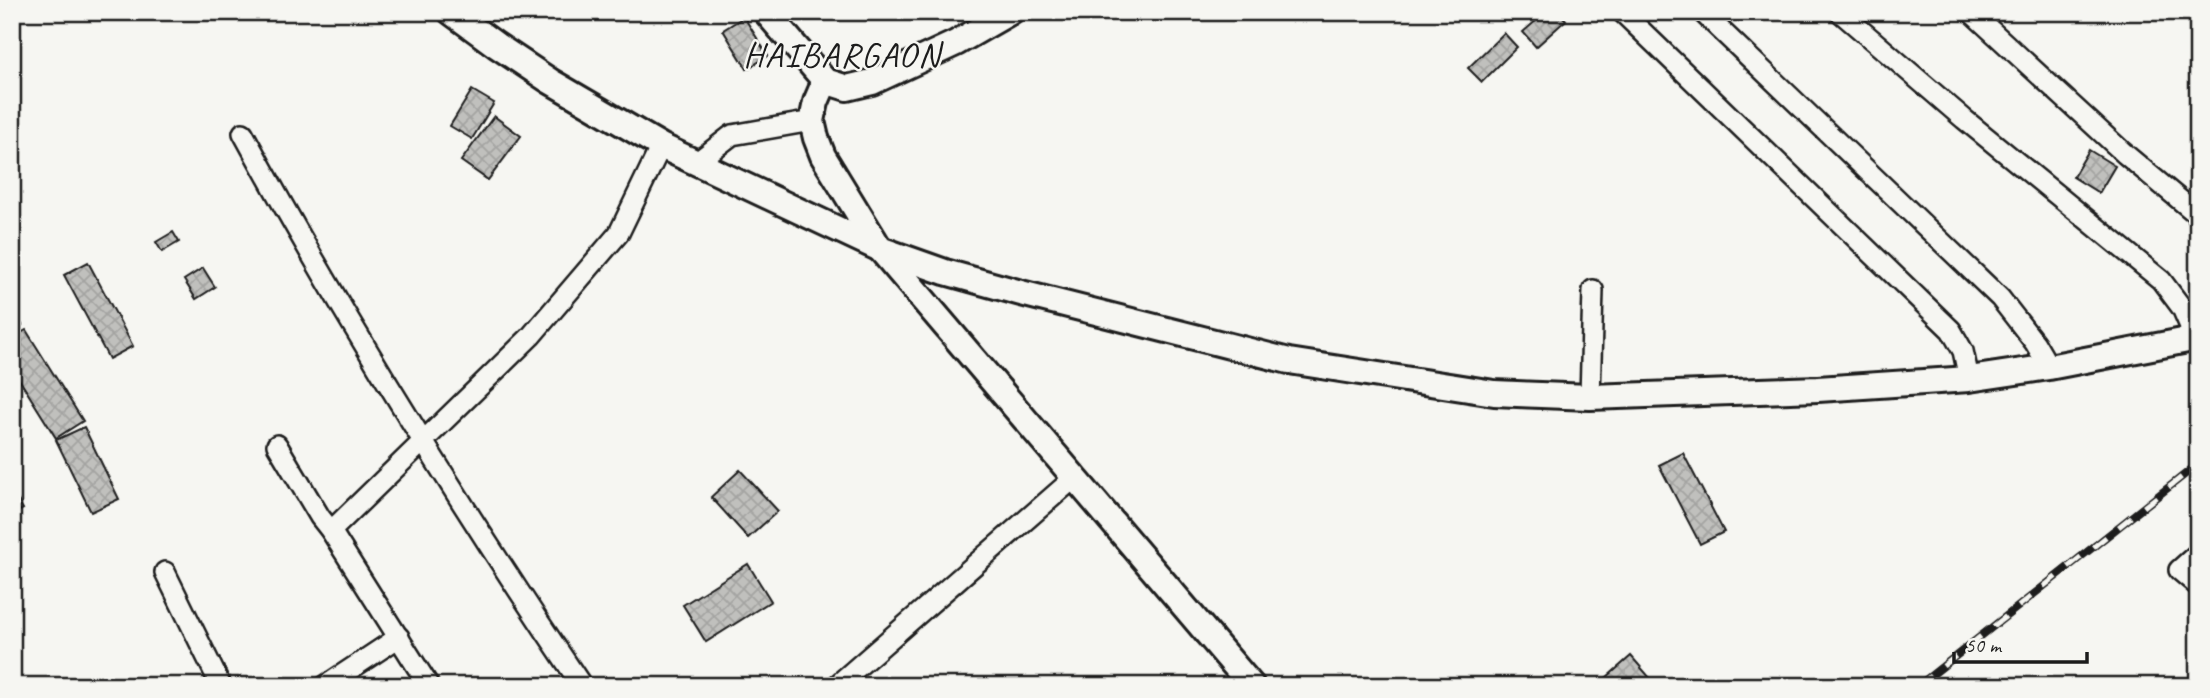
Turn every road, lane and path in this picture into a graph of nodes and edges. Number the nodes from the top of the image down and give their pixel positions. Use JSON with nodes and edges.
{"nodes":[{"id":1,"x":452,"y":12,"type":"edge"},
{"id":2,"x":766,"y":12,"type":"edge"},
{"id":3,"x":1010,"y":12,"type":"edge"},
{"id":4,"x":1622,"y":12,"type":"edge"},
{"id":5,"x":1702,"y":12,"type":"edge"},
{"id":6,"x":1840,"y":12,"type":"edge"},
{"id":7,"x":1971,"y":12,"type":"edge"},
{"id":8,"x":825,"y":82,"type":"junction"},
{"id":9,"x":812,"y":121,"type":"junction"},
{"id":10,"x":243,"y":133,"type":"dead end"},
{"id":11,"x":661,"y":146,"type":"junction"},
{"id":12,"x":697,"y":162,"type":"junction"},
{"id":13,"x":2198,"y":215,"type":"edge"},
{"id":14,"x":880,"y":249,"type":"junction"},
{"id":15,"x":1593,"y":290,"type":"dead end"},
{"id":16,"x":2197,"y":338,"type":"edge"},
{"id":17,"x":2049,"y":368,"type":"junction"},
{"id":18,"x":1969,"y":379,"type":"junction"},
{"id":19,"x":1590,"y":397,"type":"junction"},
{"id":20,"x":424,"y":440,"type":"junction"},
{"id":21,"x":277,"y":445,"type":"dead end"},
{"id":22,"x":1074,"y":478,"type":"junction"},
{"id":23,"x":331,"y":531,"type":"junction"},
{"id":24,"x":2198,"y":553,"type":"edge"},
{"id":25,"x":165,"y":572,"type":"dead end"},
{"id":26,"x":2198,"y":586,"type":"edge"},
{"id":27,"x":399,"y":637,"type":"junction"},
{"id":28,"x":221,"y":686,"type":"edge"},
{"id":29,"x":325,"y":686,"type":"edge"},
{"id":30,"x":429,"y":686,"type":"edge"},
{"id":31,"x":582,"y":686,"type":"edge"},
{"id":32,"x":836,"y":686,"type":"edge"},
{"id":33,"x":1252,"y":686,"type":"edge"}],
"edges":[{"from":1,"to":11,"type":"main road"},
{"from":2,"to":8,"type":"main road"},
{"from":3,"to":8,"type":"main road"},
{"from":4,"to":18,"type":"street"},
{"from":5,"to":17,"type":"street"},
{"from":6,"to":16,"type":"street"},
{"from":7,"to":13,"type":"street"},
{"from":8,"to":9,"type":"main road"},
{"from":9,"to":12,"type":"street"},
{"from":9,"to":14,"type":"main road"},
{"from":10,"to":20,"type":"street"},
{"from":11,"to":12,"type":"main road"},
{"from":11,"to":20,"type":"street"},
{"from":12,"to":14,"type":"main road"},
{"from":14,"to":19,"type":"main road"},
{"from":14,"to":22,"type":"main road"},
{"from":15,"to":19,"type":"street"},
{"from":16,"to":17,"type":"main road"},
{"from":17,"to":18,"type":"main road"},
{"from":18,"to":19,"type":"main road"},
{"from":20,"to":23,"type":"street"},
{"from":20,"to":31,"type":"street"},
{"from":21,"to":23,"type":"street"},
{"from":22,"to":32,"type":"street"},
{"from":22,"to":33,"type":"main road"},
{"from":23,"to":27,"type":"street"},
{"from":24,"to":26,"type":"street"},
{"from":25,"to":28,"type":"street"},
{"from":27,"to":29,"type":"street"},
{"from":27,"to":30,"type":"street"}]}
